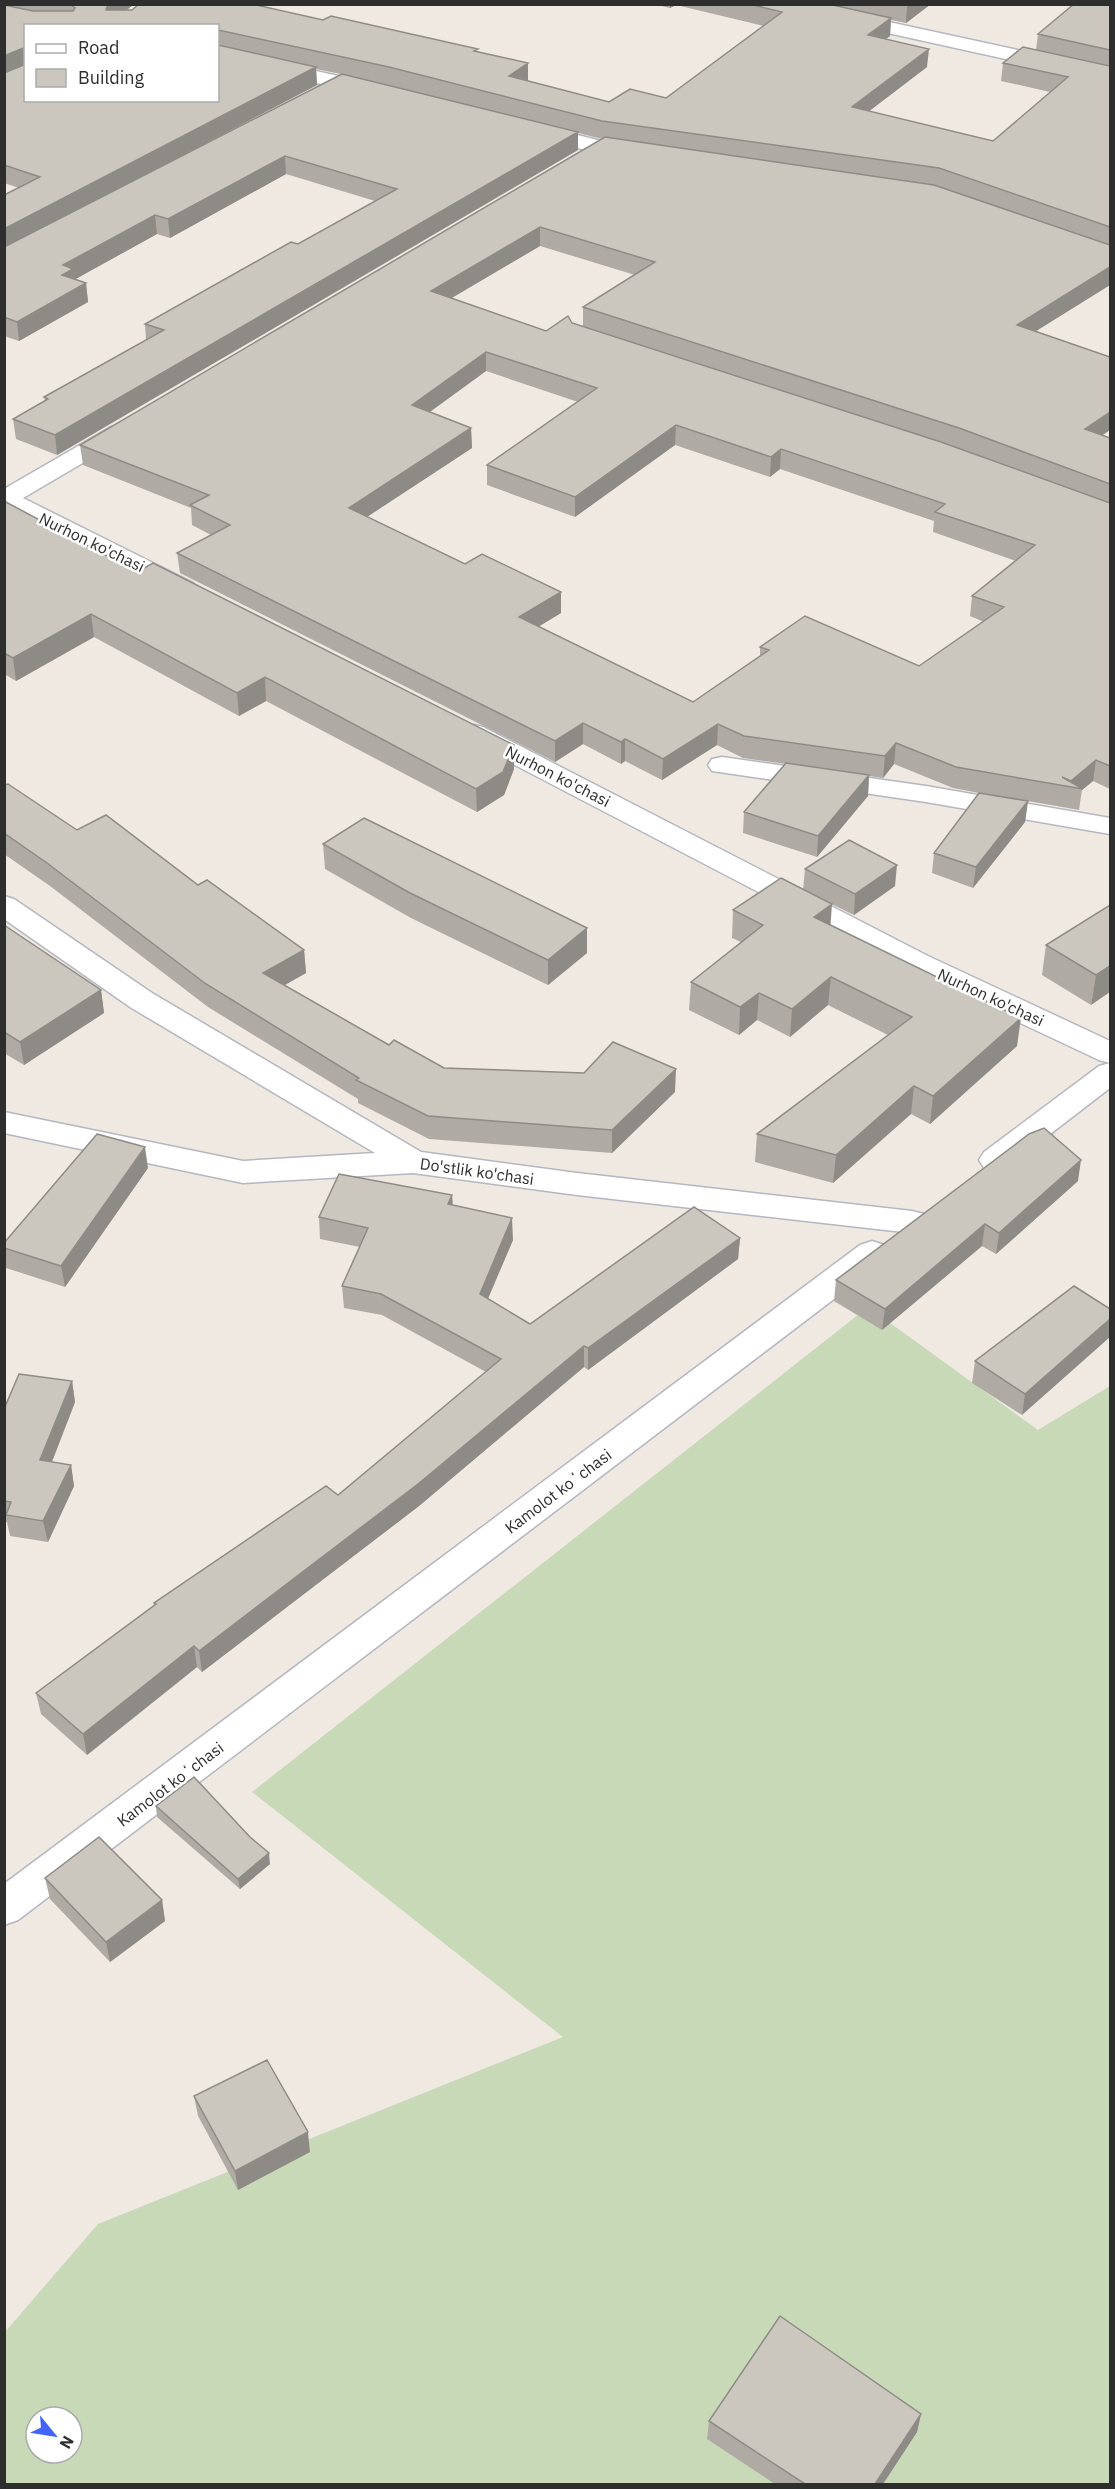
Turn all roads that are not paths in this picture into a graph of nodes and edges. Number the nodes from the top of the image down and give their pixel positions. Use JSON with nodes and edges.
{"nodes":[{"id":1,"x":779,"y":4,"type":"edge"},
{"id":2,"x":219,"y":55,"type":"edge"},
{"id":3,"x":1110,"y":76,"type":"edge"},
{"id":4,"x":341,"y":82,"type":"junction"},
{"id":5,"x":389,"y":93,"type":"edge"},
{"id":6,"x":309,"y":99,"type":"edge"},
{"id":7,"x":512,"y":124,"type":"edge"},
{"id":8,"x":601,"y":147,"type":"junction"},
{"id":9,"x":659,"y":155,"type":"edge"},
{"id":10,"x":570,"y":165,"type":"edge"},
{"id":11,"x":139,"y":420,"type":"edge"},
{"id":12,"x":5,"y":499,"type":"edge"},
{"id":13,"x":206,"y":598,"type":"edge"},
{"id":14,"x":448,"y":720,"type":"edge"},
{"id":15,"x":722,"y":765,"type":"dead end"},
{"id":16,"x":1110,"y":826,"type":"edge"},
{"id":17,"x":4,"y":905,"type":"edge"},
{"id":18,"x":1110,"y":1053,"type":"edge"},
{"id":19,"x":1110,"y":1073,"type":"edge"},
{"id":20,"x":4,"y":1122,"type":"edge"},
{"id":21,"x":413,"y":1162,"type":"junction"},
{"id":22,"x":969,"y":1180,"type":"edge"},
{"id":23,"x":941,"y":1201,"type":"edge"},
{"id":24,"x":912,"y":1222,"type":"junction"},
{"id":25,"x":4,"y":1908,"type":"edge"}],
"edges":[{"from":1,"to":3,"type":"street"},
{"from":2,"to":4,"type":"street"},
{"from":4,"to":5,"type":"street"},
{"from":4,"to":6,"type":"street"},
{"from":7,"to":8,"type":"street"},
{"from":8,"to":9,"type":"street"},
{"from":8,"to":10,"type":"street"},
{"from":11,"to":12,"type":"street"},
{"from":12,"to":13,"type":"street","name":"Nurhon ko'chasi"},
{"from":14,"to":18,"type":"street","name":"Nurhon ko'chasi"},
{"from":15,"to":16,"type":"street"},
{"from":17,"to":21,"type":"street","name":"Do'stlik ko'chasi"},
{"from":19,"to":22,"type":"street"},
{"from":20,"to":21,"type":"street"},
{"from":21,"to":24,"type":"street","name":"Do'stlik ko'chasi"},
{"from":23,"to":24,"type":"street","name":"Kamolot koʻchasi"},
{"from":24,"to":25,"type":"street","name":"Kamolot koʻchasi"}]}
